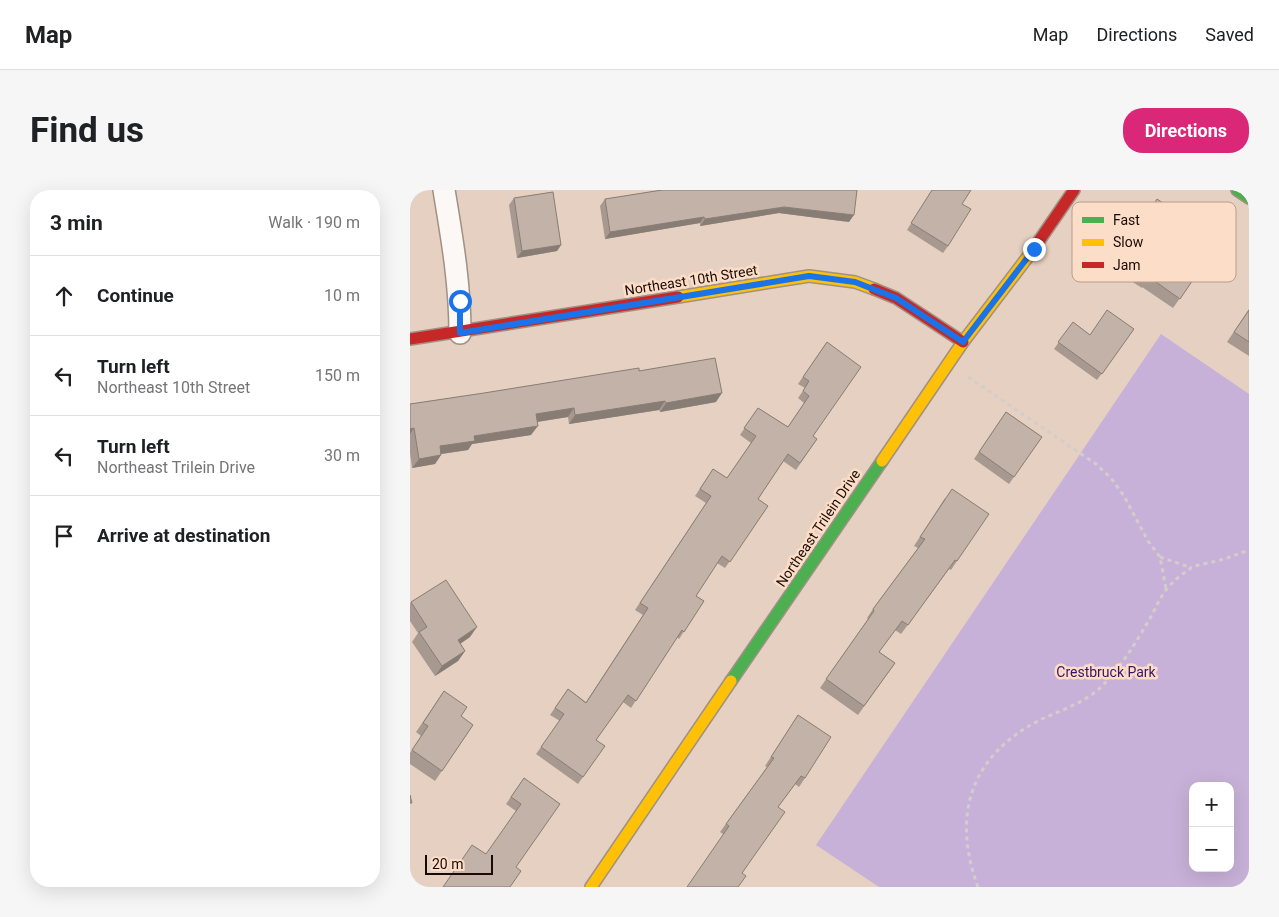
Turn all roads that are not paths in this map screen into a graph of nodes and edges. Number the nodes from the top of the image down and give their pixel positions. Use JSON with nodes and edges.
{"nodes":[{"id":1,"x":444,"y":190,"type":"edge"},
{"id":2,"x":1074,"y":190,"type":"edge"},
{"id":3,"x":1237,"y":190,"type":"edge"},
{"id":4,"x":1249,"y":198,"type":"edge"},
{"id":5,"x":460,"y":333,"type":"junction"},
{"id":6,"x":410,"y":339,"type":"edge"},
{"id":7,"x":963,"y":342,"type":"junction"},
{"id":8,"x":591,"y":887,"type":"edge"}],
"edges":[{"from":1,"to":5,"type":"street"},
{"from":2,"to":7,"type":"street","name":"Northeast Trilein Drive"},
{"from":3,"to":4,"type":"street"},
{"from":5,"to":6,"type":"street","name":"Northeast 10th Street"},
{"from":5,"to":7,"type":"street","name":"Northeast 10th Street"},
{"from":7,"to":8,"type":"street","name":"Northeast Trilein Drive"}]}
